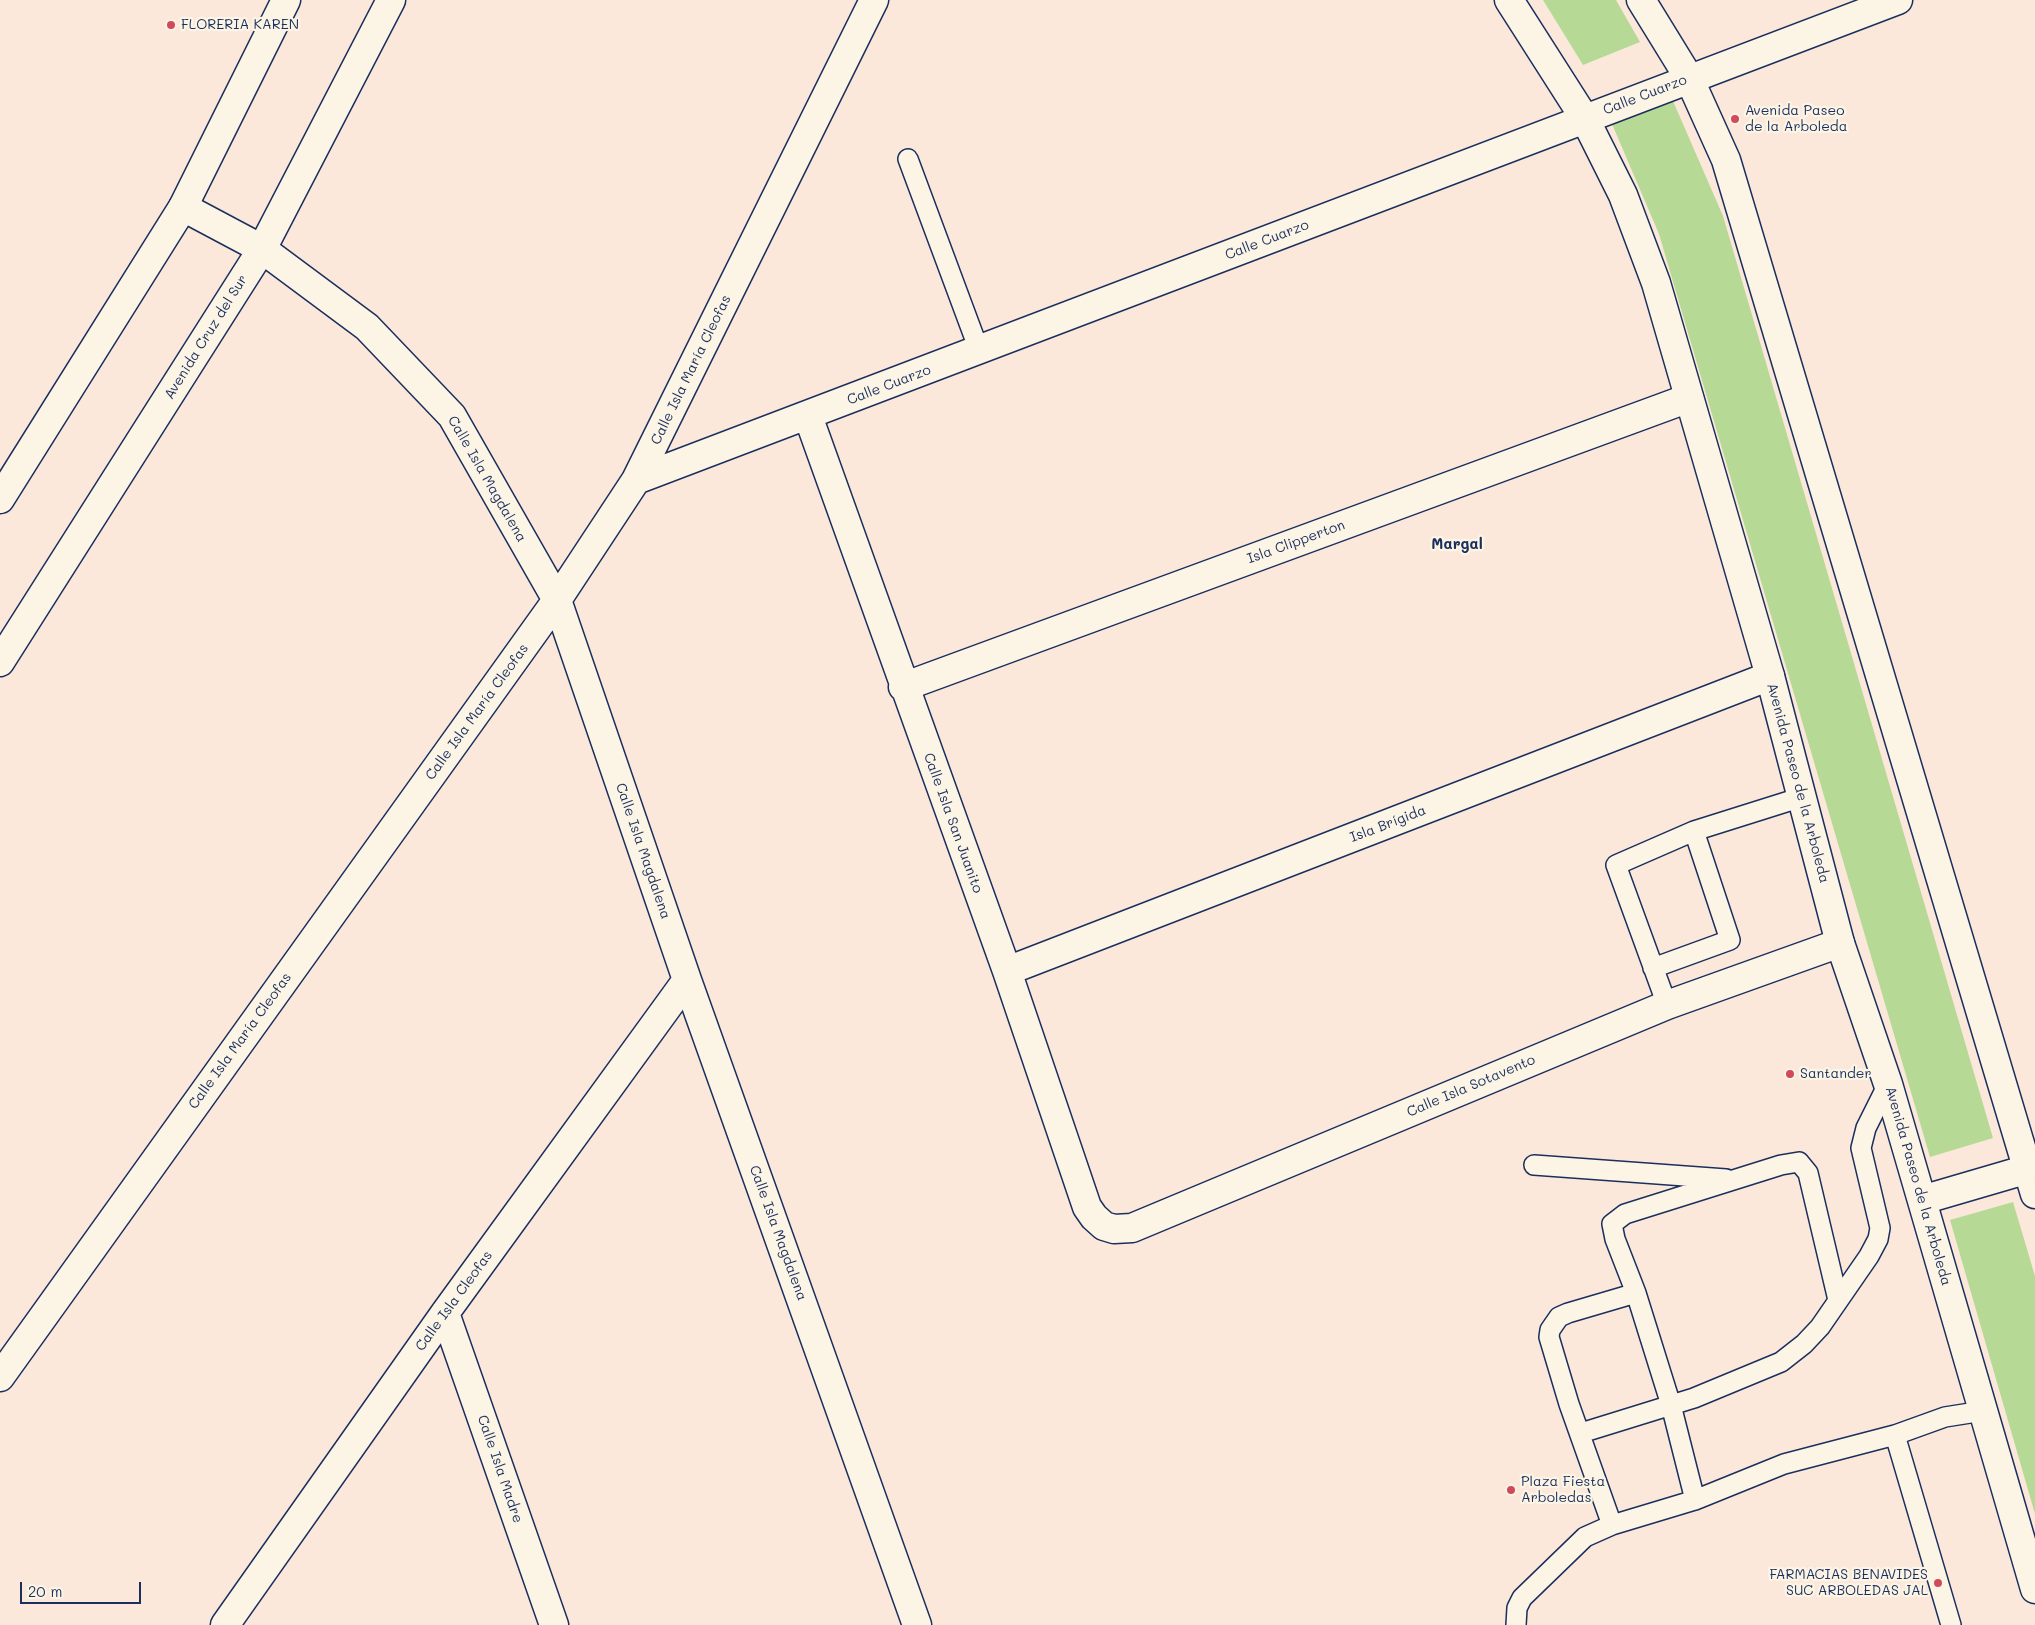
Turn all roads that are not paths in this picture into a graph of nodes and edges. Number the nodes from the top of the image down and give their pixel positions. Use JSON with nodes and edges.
{"nodes":[{"id":1,"x":286,"y":0,"type":"edge"},
{"id":2,"x":391,"y":0,"type":"edge"},
{"id":3,"x":874,"y":0,"type":"edge"},
{"id":4,"x":1509,"y":0,"type":"edge"},
{"id":5,"x":1641,"y":0,"type":"edge"},
{"id":6,"x":1898,"y":0,"type":"edge"},
{"id":7,"x":1689,"y":78,"type":"junction"},
{"id":8,"x":1585,"y":119,"type":"junction"},
{"id":9,"x":908,"y":159,"type":"dead end"},
{"id":10,"x":183,"y":207,"type":"junction"},
{"id":11,"x":262,"y":249,"type":"junction"},
{"id":12,"x":980,"y":350,"type":"junction"},
{"id":13,"x":1689,"y":398,"type":"junction"},
{"id":14,"x":808,"y":416,"type":"junction"},
{"id":15,"x":636,"y":480,"type":"junction"},
{"id":16,"x":0,"y":499,"type":"edge"},
{"id":17,"x":557,"y":600,"type":"junction"},
{"id":18,"x":0,"y":662,"type":"edge"},
{"id":19,"x":1770,"y":676,"type":"junction"},
{"id":20,"x":903,"y":687,"type":"junction"},
{"id":21,"x":1802,"y":797,"type":"junction"},
{"id":22,"x":1694,"y":831,"type":"junction"},
{"id":23,"x":1840,"y":943,"type":"junction"},
{"id":24,"x":1653,"y":968,"type":"junction"},
{"id":25,"x":1007,"y":971,"type":"junction"},
{"id":26,"x":687,"y":980,"type":"junction"},
{"id":27,"x":1667,"y":1004,"type":"junction"},
{"id":28,"x":1888,"y":1084,"type":"junction"},
{"id":29,"x":1534,"y":1165,"type":"dead end"},
{"id":30,"x":1738,"y":1180,"type":"junction"},
{"id":31,"x":2031,"y":1182,"type":"edge"},
{"id":32,"x":1922,"y":1200,"type":"junction"},
{"id":33,"x":1104,"y":1226,"type":"joint"},
{"id":34,"x":1636,"y":1293,"type":"junction"},
{"id":35,"x":1838,"y":1300,"type":"junction"},
{"id":36,"x":445,"y":1313,"type":"junction"},
{"id":37,"x":0,"y":1376,"type":"edge"},
{"id":38,"x":1671,"y":1405,"type":"junction"},
{"id":39,"x":1983,"y":1410,"type":"junction"},
{"id":40,"x":1580,"y":1433,"type":"junction"},
{"id":41,"x":1895,"y":1435,"type":"junction"},
{"id":42,"x":1695,"y":1500,"type":"junction"},
{"id":43,"x":1612,"y":1525,"type":"junction"},
{"id":44,"x":2035,"y":1589,"type":"edge"},
{"id":45,"x":225,"y":1625,"type":"edge"},
{"id":46,"x":554,"y":1625,"type":"edge"},
{"id":47,"x":917,"y":1625,"type":"edge"},
{"id":48,"x":1516,"y":1625,"type":"edge"},
{"id":49,"x":1951,"y":1625,"type":"edge"}],
"edges":[{"from":1,"to":10,"type":"street"},
{"from":2,"to":11,"type":"street","name":"Avenida Cruz del Sur"},
{"from":3,"to":15,"type":"street","name":"Calle Isla María Cleofas"},
{"from":4,"to":8,"type":"street","name":"Avenida Paseo de la Arboleda"},
{"from":5,"to":7,"type":"street"},
{"from":6,"to":7,"type":"street","name":"Calle Cuarzo"},
{"from":7,"to":8,"type":"street","name":"Calle Cuarzo"},
{"from":7,"to":31,"type":"street"},
{"from":8,"to":12,"type":"street","name":"Calle Cuarzo"},
{"from":8,"to":13,"type":"street","name":"Avenida Paseo de la Arboleda"},
{"from":9,"to":12,"type":"lane"},
{"from":10,"to":11,"type":"street","name":"Calle Isla Magdalena"},
{"from":10,"to":16,"type":"street"},
{"from":11,"to":17,"type":"street","name":"Calle Isla Magdalena"},
{"from":11,"to":18,"type":"street","name":"Avenida Cruz del Sur"},
{"from":12,"to":14,"type":"street","name":"Calle Cuarzo"},
{"from":13,"to":19,"type":"street","name":"Avenida Paseo de la Arboleda"},
{"from":13,"to":20,"type":"street","name":"Isla Clipperton"},
{"from":14,"to":15,"type":"street","name":"Calle Cuarzo"},
{"from":14,"to":20,"type":"street","name":"Calle Isla San Juanito"},
{"from":15,"to":17,"type":"street","name":"Calle Isla María Cleofas"},
{"from":17,"to":26,"type":"street","name":"Calle Isla Magdalena"},
{"from":17,"to":37,"type":"street","name":"Calle Isla María Cleofas"},
{"from":19,"to":21,"type":"street","name":"Avenida Paseo de la Arboleda"},
{"from":19,"to":25,"type":"street","name":"Isla Brígida"},
{"from":20,"to":25,"type":"street","name":"Calle Isla San Juanito"},
{"from":21,"to":22,"type":"lane"},
{"from":21,"to":23,"type":"street","name":"Avenida Paseo de la Arboleda"},
{"from":22,"to":24,"type":"lane"},
{"from":22,"to":24,"type":"lane"},
{"from":23,"to":27,"type":"street","name":"Calle Isla Sotavento"},
{"from":23,"to":28,"type":"street","name":"Avenida Paseo de la Arboleda"},
{"from":24,"to":27,"type":"lane"},
{"from":25,"to":33,"type":"street","name":"Calle Isla San Juanito"},
{"from":26,"to":36,"type":"street","name":"Calle Isla Cleofas"},
{"from":26,"to":47,"type":"street","name":"Calle Isla Magdalena"},
{"from":27,"to":33,"type":"street","name":"Calle Isla Sotavento"},
{"from":28,"to":32,"type":"street","name":"Avenida Paseo de la Arboleda"},
{"from":28,"to":35,"type":"lane"},
{"from":29,"to":30,"type":"lane"},
{"from":30,"to":34,"type":"lane"},
{"from":30,"to":35,"type":"lane"},
{"from":31,"to":32,"type":"street"},
{"from":32,"to":39,"type":"street","name":"Avenida Paseo de la Arboleda"},
{"from":34,"to":38,"type":"lane"},
{"from":34,"to":40,"type":"lane"},
{"from":35,"to":38,"type":"lane"},
{"from":36,"to":45,"type":"street","name":"Calle Isla Cleofas"},
{"from":36,"to":46,"type":"street","name":"Calle Isla Madre"},
{"from":38,"to":40,"type":"lane"},
{"from":38,"to":42,"type":"lane"},
{"from":39,"to":41,"type":"lane"},
{"from":39,"to":44,"type":"street","name":"Avenida Paseo de la Arboleda"},
{"from":40,"to":43,"type":"lane"},
{"from":41,"to":42,"type":"lane"},
{"from":41,"to":49,"type":"lane"},
{"from":42,"to":43,"type":"lane"},
{"from":43,"to":48,"type":"lane"}]}
